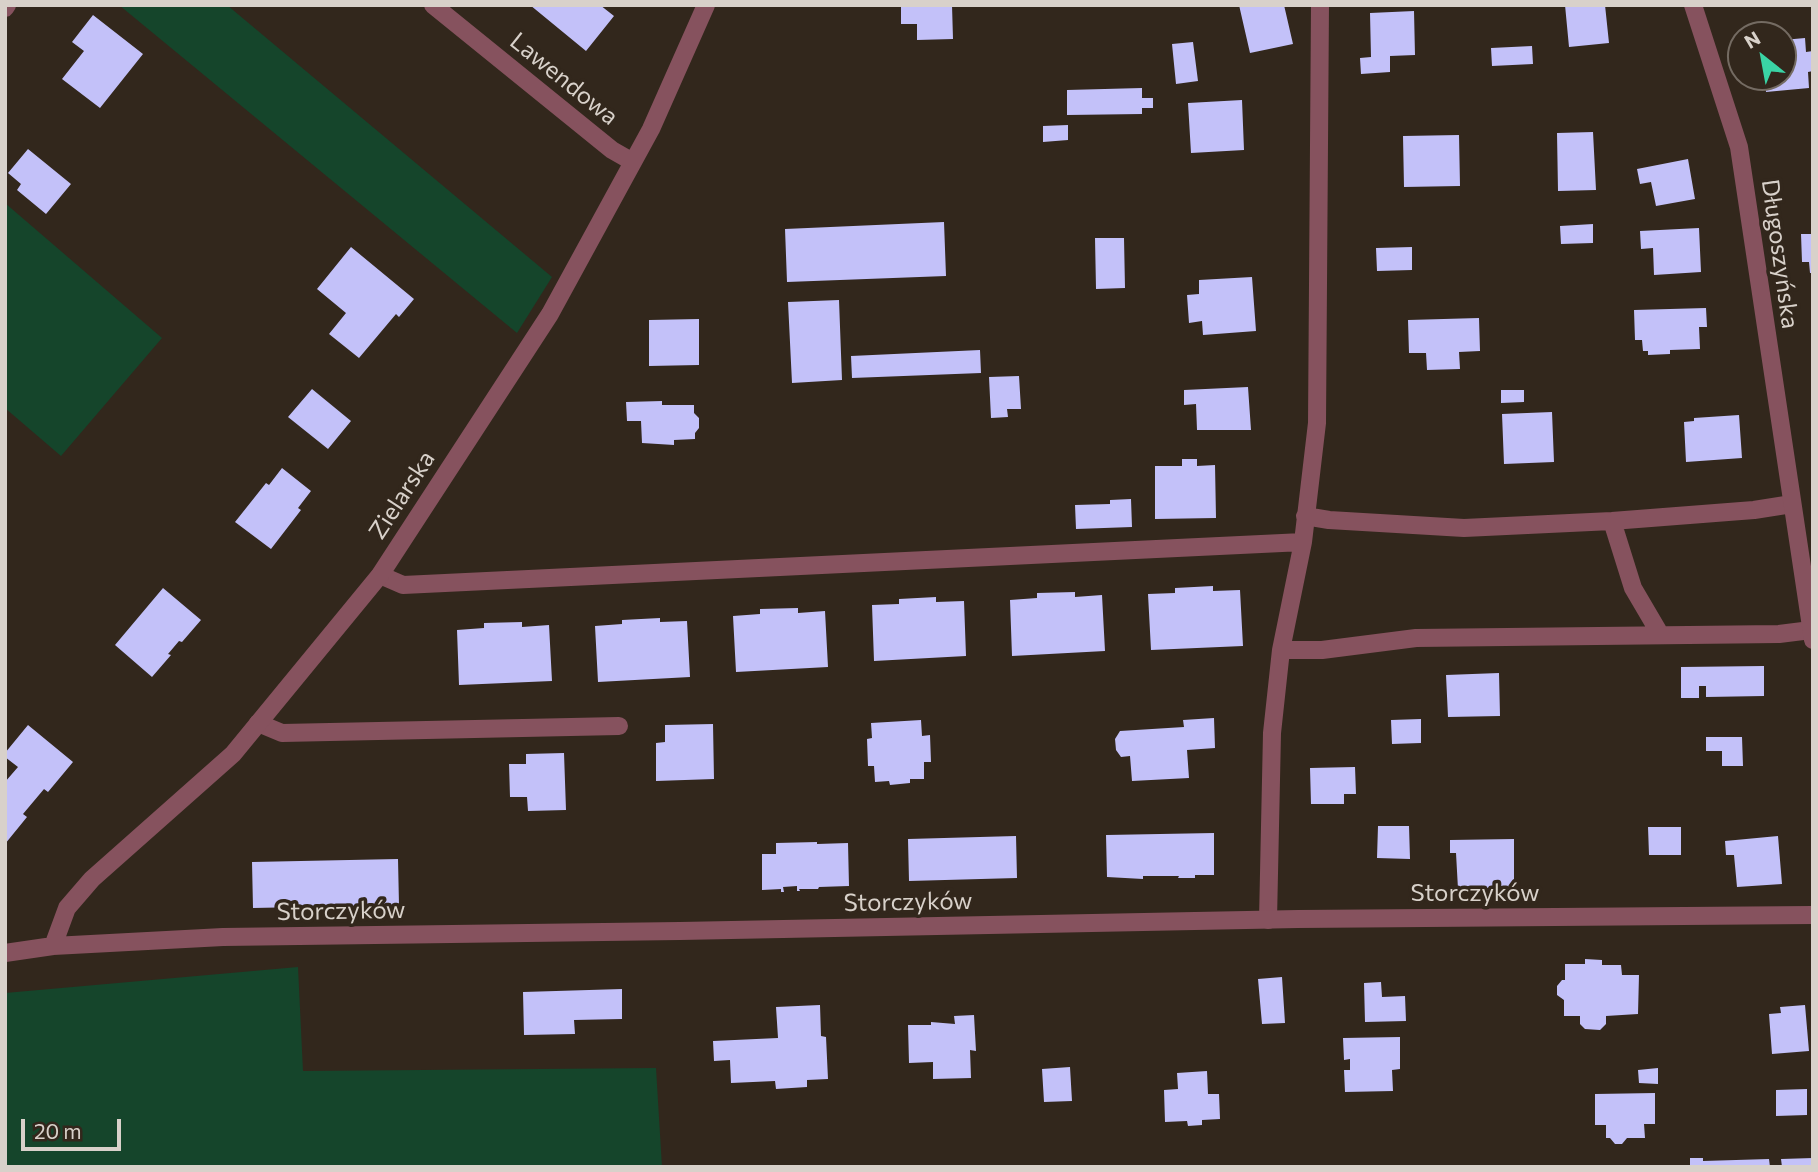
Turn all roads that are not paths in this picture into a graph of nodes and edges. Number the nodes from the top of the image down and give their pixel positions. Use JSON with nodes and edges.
{"nodes":[{"id":1,"x":433,"y":5,"type":"edge"},
{"id":2,"x":706,"y":5,"type":"edge"},
{"id":3,"x":1320,"y":5,"type":"edge"},
{"id":4,"x":1693,"y":5,"type":"edge"},
{"id":5,"x":633,"y":162,"type":"junction"},
{"id":6,"x":1792,"y":504,"type":"junction"},
{"id":7,"x":1306,"y":516,"type":"junction"},
{"id":8,"x":1612,"y":521,"type":"junction"},
{"id":9,"x":1303,"y":542,"type":"junction"},
{"id":10,"x":380,"y":575,"type":"junction"},
{"id":11,"x":1660,"y":634,"type":"junction"},
{"id":12,"x":1812,"y":635,"type":"edge"},
{"id":13,"x":1281,"y":650,"type":"junction"},
{"id":14,"x":258,"y":723,"type":"junction"},
{"id":15,"x":619,"y":726,"type":"dead end"},
{"id":16,"x":1813,"y":915,"type":"edge"},
{"id":17,"x":1268,"y":920,"type":"junction"},
{"id":18,"x":52,"y":947,"type":"junction"},
{"id":19,"x":5,"y":953,"type":"edge"}],
"edges":[{"from":1,"to":5,"type":"street","name":"Lawendowa"},
{"from":2,"to":5,"type":"street","name":"Zielarska"},
{"from":3,"to":7,"type":"street"},
{"from":4,"to":6,"type":"street","name":"Długoszyńska"},
{"from":5,"to":10,"type":"street","name":"Zielarska"},
{"from":6,"to":8,"type":"street"},
{"from":6,"to":12,"type":"street","name":"Długoszyńska"},
{"from":7,"to":8,"type":"street"},
{"from":7,"to":9,"type":"street"},
{"from":8,"to":11,"type":"street"},
{"from":9,"to":10,"type":"street"},
{"from":9,"to":13,"type":"street"},
{"from":10,"to":14,"type":"street","name":"Zielarska"},
{"from":11,"to":12,"type":"street"},
{"from":11,"to":13,"type":"street"},
{"from":13,"to":17,"type":"street"},
{"from":14,"to":15,"type":"street"},
{"from":14,"to":18,"type":"street","name":"Zielarska"},
{"from":16,"to":17,"type":"street","name":"Storczyków"},
{"from":17,"to":18,"type":"street","name":"Storczyków"},
{"from":18,"to":19,"type":"street","name":"Storczyków"}]}
